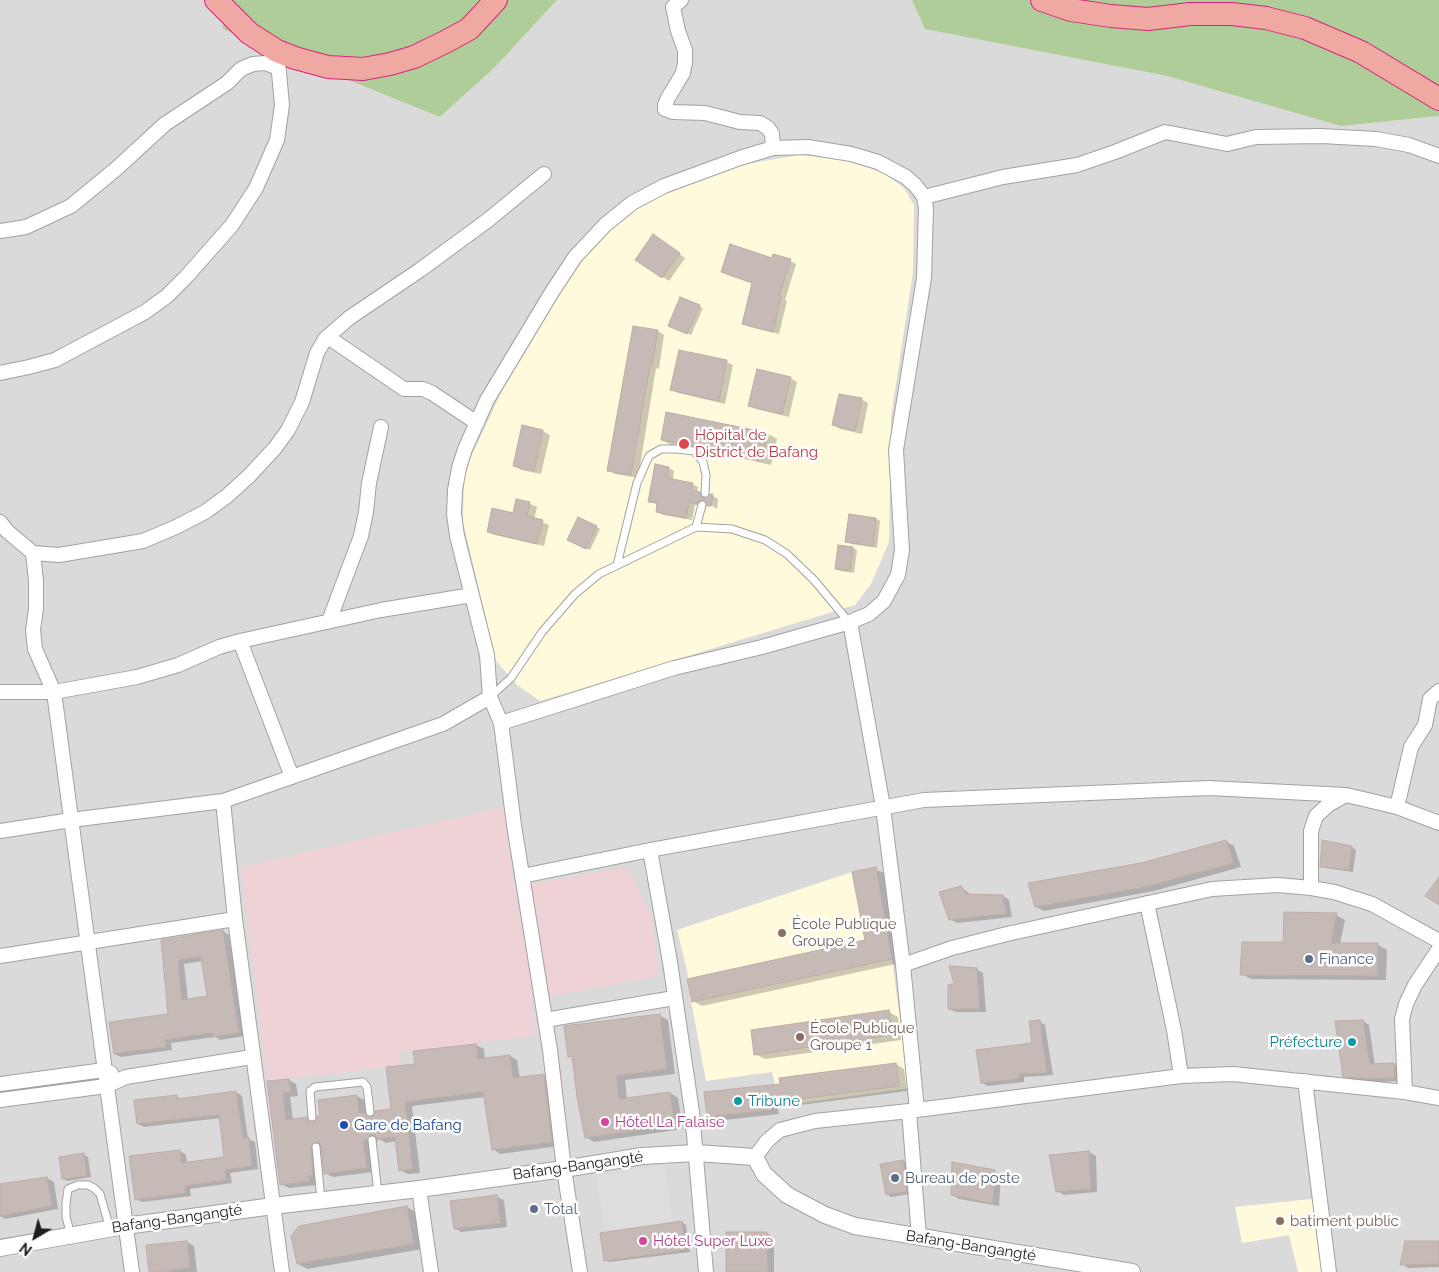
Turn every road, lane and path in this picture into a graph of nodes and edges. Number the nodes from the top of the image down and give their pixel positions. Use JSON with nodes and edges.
{"nodes":[{"id":1,"x":216,"y":0,"type":"edge"},
{"id":2,"x":496,"y":0,"type":"edge"},
{"id":3,"x":681,"y":0,"type":"edge"},
{"id":4,"x":1042,"y":0,"type":"edge"},
{"id":5,"x":278,"y":59,"type":"junction"},
{"id":6,"x":1439,"y":99,"type":"edge"},
{"id":7,"x":773,"y":148,"type":"junction"},
{"id":8,"x":1439,"y":156,"type":"edge"},
{"id":9,"x":544,"y":174,"type":"dead end"},
{"id":10,"x":924,"y":197,"type":"junction"},
{"id":11,"x":0,"y":231,"type":"edge"},
{"id":12,"x":328,"y":337,"type":"junction"},
{"id":13,"x":0,"y":372,"type":"edge"},
{"id":14,"x":477,"y":423,"type":"junction"},
{"id":15,"x":382,"y":427,"type":"dead end"},
{"id":16,"x":705,"y":493,"type":"dead end"},
{"id":17,"x":702,"y":505,"type":"dead end"},
{"id":18,"x":0,"y":522,"type":"edge"},
{"id":19,"x":696,"y":528,"type":"junction"},
{"id":20,"x":33,"y":553,"type":"junction"},
{"id":21,"x":617,"y":565,"type":"junction"},
{"id":22,"x":472,"y":595,"type":"junction"},
{"id":23,"x":330,"y":621,"type":"junction"},
{"id":24,"x":850,"y":622,"type":"junction"},
{"id":25,"x":240,"y":641,"type":"junction"},
{"id":26,"x":1439,"y":691,"type":"edge"},
{"id":27,"x":0,"y":692,"type":"edge"},
{"id":28,"x":54,"y":692,"type":"junction"},
{"id":29,"x":490,"y":697,"type":"junction"},
{"id":30,"x":501,"y":723,"type":"junction"},
{"id":31,"x":292,"y":777,"type":"junction"},
{"id":32,"x":1346,"y":795,"type":"junction"},
{"id":33,"x":224,"y":801,"type":"junction"},
{"id":34,"x":883,"y":807,"type":"junction"},
{"id":35,"x":1397,"y":807,"type":"junction"},
{"id":36,"x":72,"y":820,"type":"junction"},
{"id":37,"x":1439,"y":823,"type":"edge"},
{"id":38,"x":0,"y":831,"type":"edge"},
{"id":39,"x":650,"y":850,"type":"junction"},
{"id":40,"x":522,"y":876,"type":"junction"},
{"id":41,"x":1311,"y":888,"type":"junction"},
{"id":42,"x":1147,"y":903,"type":"junction"},
{"id":43,"x":235,"y":919,"type":"junction"},
{"id":44,"x":1439,"y":941,"type":"edge"},
{"id":45,"x":88,"y":943,"type":"junction"},
{"id":46,"x":1439,"y":949,"type":"edge"},
{"id":47,"x":0,"y":956,"type":"edge"},
{"id":48,"x":903,"y":964,"type":"junction"},
{"id":49,"x":674,"y":998,"type":"junction"},
{"id":50,"x":545,"y":1020,"type":"junction"},
{"id":51,"x":252,"y":1057,"type":"junction"},
{"id":52,"x":104,"y":1070,"type":"junction"},
{"id":53,"x":1181,"y":1076,"type":"junction"},
{"id":54,"x":126,"y":1077,"type":"junction"},
{"id":55,"x":1305,"y":1081,"type":"junction"},
{"id":56,"x":0,"y":1084,"type":"edge"},
{"id":57,"x":106,"y":1086,"type":"junction"},
{"id":58,"x":1405,"y":1092,"type":"junction"},
{"id":59,"x":1439,"y":1098,"type":"edge"},
{"id":60,"x":0,"y":1100,"type":"edge"},
{"id":61,"x":913,"y":1111,"type":"junction"},
{"id":62,"x":370,"y":1112,"type":"dead end"},
{"id":63,"x":312,"y":1117,"type":"dead end"},
{"id":64,"x":372,"y":1140,"type":"dead end"},
{"id":65,"x":316,"y":1147,"type":"dead end"},
{"id":66,"x":696,"y":1153,"type":"junction"},
{"id":67,"x":755,"y":1157,"type":"junction"},
{"id":68,"x":564,"y":1169,"type":"junction"},
{"id":69,"x":419,"y":1188,"type":"junction"},
{"id":70,"x":378,"y":1194,"type":"junction"},
{"id":71,"x":321,"y":1200,"type":"junction"},
{"id":72,"x":273,"y":1206,"type":"junction"},
{"id":73,"x":118,"y":1228,"type":"junction"},
{"id":74,"x":71,"y":1236,"type":"junction"},
{"id":75,"x":920,"y":1237,"type":"junction"},
{"id":76,"x":0,"y":1248,"type":"edge"},
{"id":77,"x":132,"y":1272,"type":"edge"},
{"id":78,"x":282,"y":1272,"type":"edge"},
{"id":79,"x":431,"y":1272,"type":"edge"},
{"id":80,"x":580,"y":1272,"type":"edge"},
{"id":81,"x":706,"y":1272,"type":"edge"},
{"id":82,"x":1132,"y":1272,"type":"edge"},
{"id":83,"x":1330,"y":1272,"type":"edge"}],
"edges":[{"from":1,"to":5,"type":"highway"},
{"from":2,"to":5,"type":"highway"},
{"from":3,"to":7,"type":"street"},
{"from":4,"to":6,"type":"highway"},
{"from":5,"to":11,"type":"street"},
{"from":5,"to":13,"type":"street"},
{"from":7,"to":10,"type":"street"},
{"from":7,"to":14,"type":"street"},
{"from":8,"to":10,"type":"street"},
{"from":9,"to":12,"type":"street"},
{"from":10,"to":24,"type":"street"},
{"from":12,"to":14,"type":"street"},
{"from":12,"to":20,"type":"street"},
{"from":14,"to":22,"type":"street"},
{"from":15,"to":23,"type":"street"},
{"from":16,"to":21,"type":"lane"},
{"from":17,"to":19,"type":"lane"},
{"from":18,"to":20,"type":"street"},
{"from":19,"to":21,"type":"lane"},
{"from":19,"to":24,"type":"lane"},
{"from":20,"to":28,"type":"street"},
{"from":21,"to":29,"type":"lane"},
{"from":22,"to":23,"type":"street"},
{"from":22,"to":29,"type":"street"},
{"from":23,"to":25,"type":"street"},
{"from":24,"to":30,"type":"street"},
{"from":24,"to":34,"type":"street"},
{"from":25,"to":28,"type":"street"},
{"from":25,"to":31,"type":"street"},
{"from":26,"to":35,"type":"street"},
{"from":27,"to":28,"type":"street"},
{"from":28,"to":36,"type":"street"},
{"from":29,"to":30,"type":"street"},
{"from":29,"to":31,"type":"street"},
{"from":30,"to":40,"type":"street"},
{"from":31,"to":33,"type":"street"},
{"from":32,"to":34,"type":"street"},
{"from":32,"to":35,"type":"street"},
{"from":32,"to":41,"type":"street"},
{"from":33,"to":36,"type":"street"},
{"from":33,"to":43,"type":"street"},
{"from":34,"to":39,"type":"street"},
{"from":34,"to":48,"type":"street"},
{"from":35,"to":37,"type":"street"},
{"from":36,"to":38,"type":"street"},
{"from":36,"to":45,"type":"street"},
{"from":39,"to":40,"type":"street"},
{"from":39,"to":49,"type":"street"},
{"from":40,"to":50,"type":"street"},
{"from":41,"to":42,"type":"street"},
{"from":41,"to":44,"type":"street"},
{"from":42,"to":48,"type":"street"},
{"from":42,"to":53,"type":"street"},
{"from":43,"to":45,"type":"street"},
{"from":43,"to":51,"type":"street"},
{"from":45,"to":47,"type":"street"},
{"from":45,"to":52,"type":"street"},
{"from":46,"to":58,"type":"street"},
{"from":48,"to":61,"type":"street"},
{"from":49,"to":50,"type":"street"},
{"from":49,"to":66,"type":"street"},
{"from":50,"to":68,"type":"street"},
{"from":51,"to":54,"type":"street"},
{"from":51,"to":72,"type":"street"},
{"from":52,"to":54,"type":"street"},
{"from":52,"to":56,"type":"street"},
{"from":52,"to":57,"type":"street"},
{"from":53,"to":55,"type":"street"},
{"from":53,"to":61,"type":"street"},
{"from":54,"to":57,"type":"street"},
{"from":55,"to":58,"type":"street"},
{"from":55,"to":83,"type":"street"},
{"from":57,"to":60,"type":"street"},
{"from":57,"to":73,"type":"street"},
{"from":58,"to":59,"type":"street"},
{"from":61,"to":67,"type":"street"},
{"from":61,"to":75,"type":"street"},
{"from":62,"to":63,"type":"lane"},
{"from":64,"to":70,"type":"lane"},
{"from":65,"to":71,"type":"lane"},
{"from":66,"to":67,"type":"street","name":"Bafang-Bangangté"},
{"from":66,"to":68,"type":"street","name":"Bafang-Bangangté"},
{"from":66,"to":81,"type":"street"},
{"from":67,"to":75,"type":"street","name":"Bafang-Bangangté"},
{"from":68,"to":69,"type":"street","name":"Bafang-Bangangté"},
{"from":68,"to":80,"type":"street"},
{"from":69,"to":70,"type":"street","name":"Bafang-Bangangté"},
{"from":69,"to":79,"type":"street"},
{"from":70,"to":71,"type":"street","name":"Bafang-Bangangté"},
{"from":71,"to":72,"type":"street","name":"Bafang-Bangangté"},
{"from":72,"to":73,"type":"street","name":"Bafang-Bangangté"},
{"from":72,"to":78,"type":"street"},
{"from":73,"to":74,"type":"street","name":"Bafang-Bangangté"},
{"from":73,"to":74,"type":"lane"},
{"from":73,"to":77,"type":"street"},
{"from":74,"to":76,"type":"street","name":"Bafang-Bangangté"},
{"from":75,"to":82,"type":"street","name":"Bafang-Bangangté"}]}
